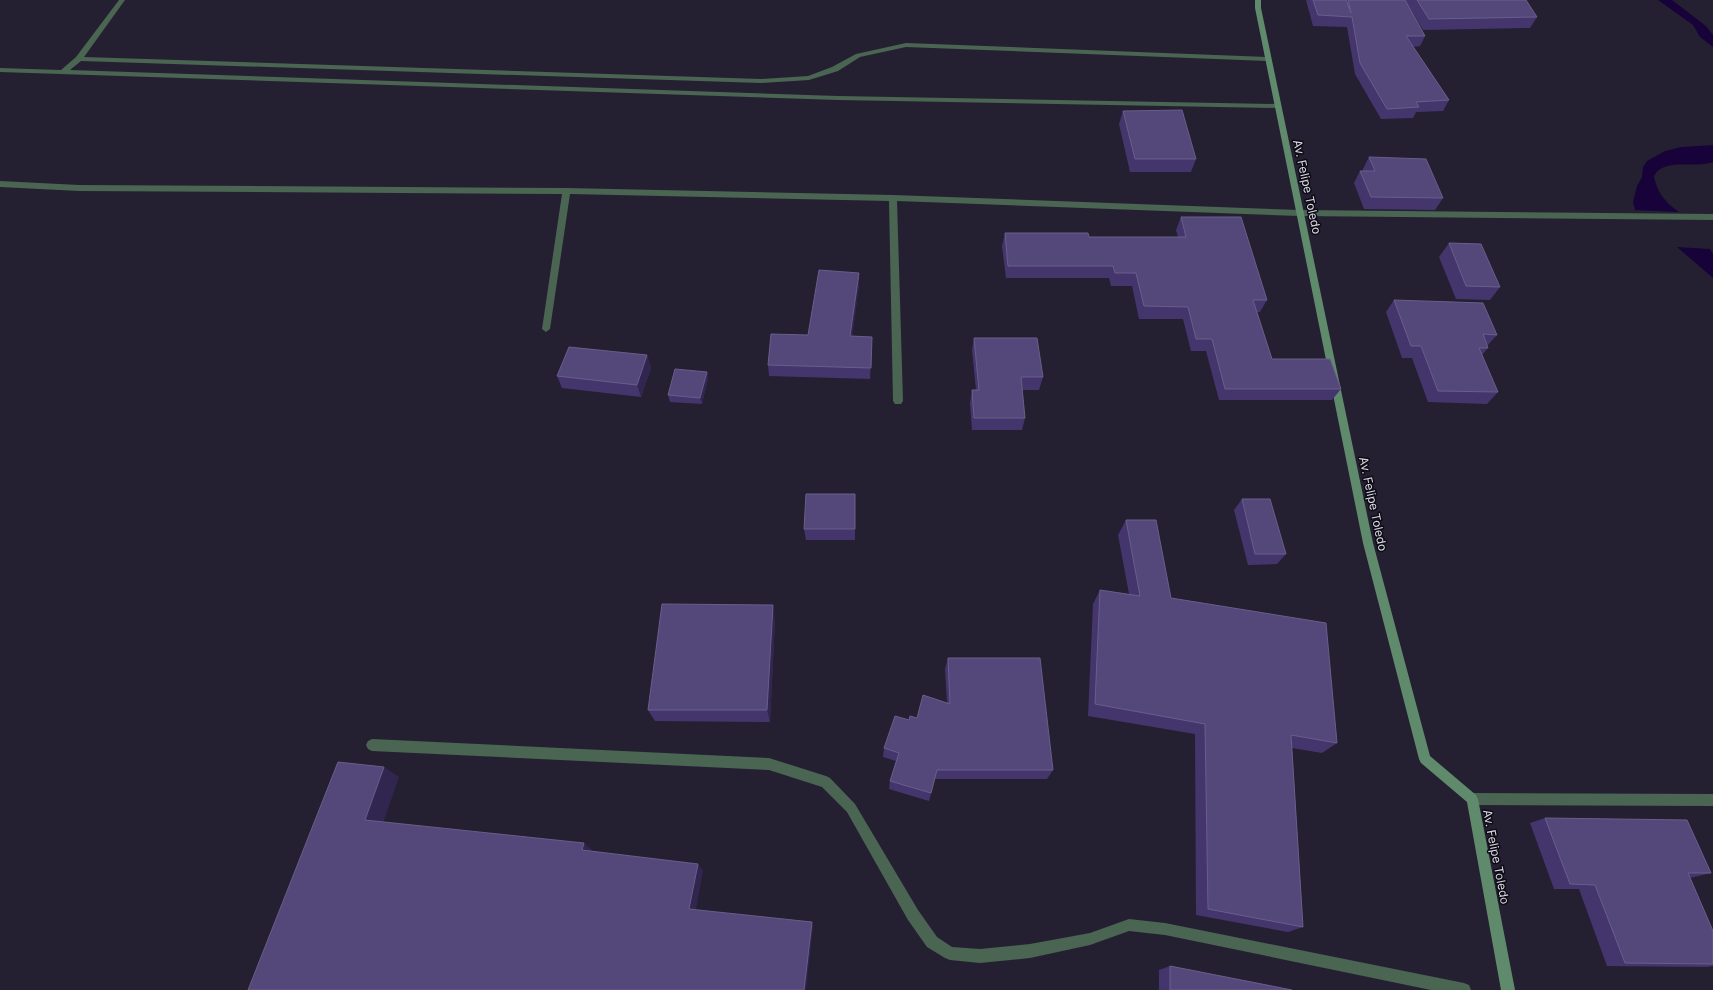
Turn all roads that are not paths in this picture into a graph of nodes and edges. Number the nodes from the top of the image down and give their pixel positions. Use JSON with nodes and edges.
{"nodes":[{"id":1,"x":122,"y":0,"type":"edge"},
{"id":2,"x":1258,"y":0,"type":"edge"},
{"id":3,"x":79,"y":59,"type":"junction"},
{"id":4,"x":1268,"y":59,"type":"junction"},
{"id":5,"x":0,"y":70,"type":"edge"},
{"id":6,"x":62,"y":73,"type":"junction"},
{"id":7,"x":1276,"y":106,"type":"junction"},
{"id":8,"x":0,"y":184,"type":"edge"},
{"id":9,"x":566,"y":191,"type":"junction"},
{"id":10,"x":893,"y":198,"type":"junction"},
{"id":11,"x":1299,"y":213,"type":"junction"},
{"id":12,"x":1713,"y":218,"type":"edge"},
{"id":13,"x":546,"y":329,"type":"dead end"},
{"id":14,"x":898,"y":401,"type":"dead end"},
{"id":15,"x":372,"y":745,"type":"dead end"},
{"id":16,"x":1472,"y":799,"type":"junction"},
{"id":17,"x":1713,"y":800,"type":"edge"},
{"id":18,"x":1464,"y":990,"type":"edge"},
{"id":19,"x":1508,"y":990,"type":"edge"}],
"edges":[{"from":1,"to":3,"type":"street"},
{"from":2,"to":4,"type":"main road","name":"Av. Felipe Toledo"},
{"from":3,"to":4,"type":"street"},
{"from":3,"to":6,"type":"street"},
{"from":4,"to":7,"type":"main road","name":"Av. Felipe Toledo"},
{"from":5,"to":6,"type":"street"},
{"from":6,"to":7,"type":"street"},
{"from":7,"to":11,"type":"main road","name":"Av. Felipe Toledo"},
{"from":8,"to":9,"type":"street"},
{"from":9,"to":10,"type":"street"},
{"from":9,"to":13,"type":"street"},
{"from":10,"to":11,"type":"street"},
{"from":10,"to":14,"type":"street"},
{"from":11,"to":12,"type":"street"},
{"from":11,"to":16,"type":"main road","name":"Av. Felipe Toledo"},
{"from":15,"to":18,"type":"street"},
{"from":16,"to":17,"type":"street"},
{"from":16,"to":19,"type":"main road","name":"Av. Felipe Toledo"}]}
